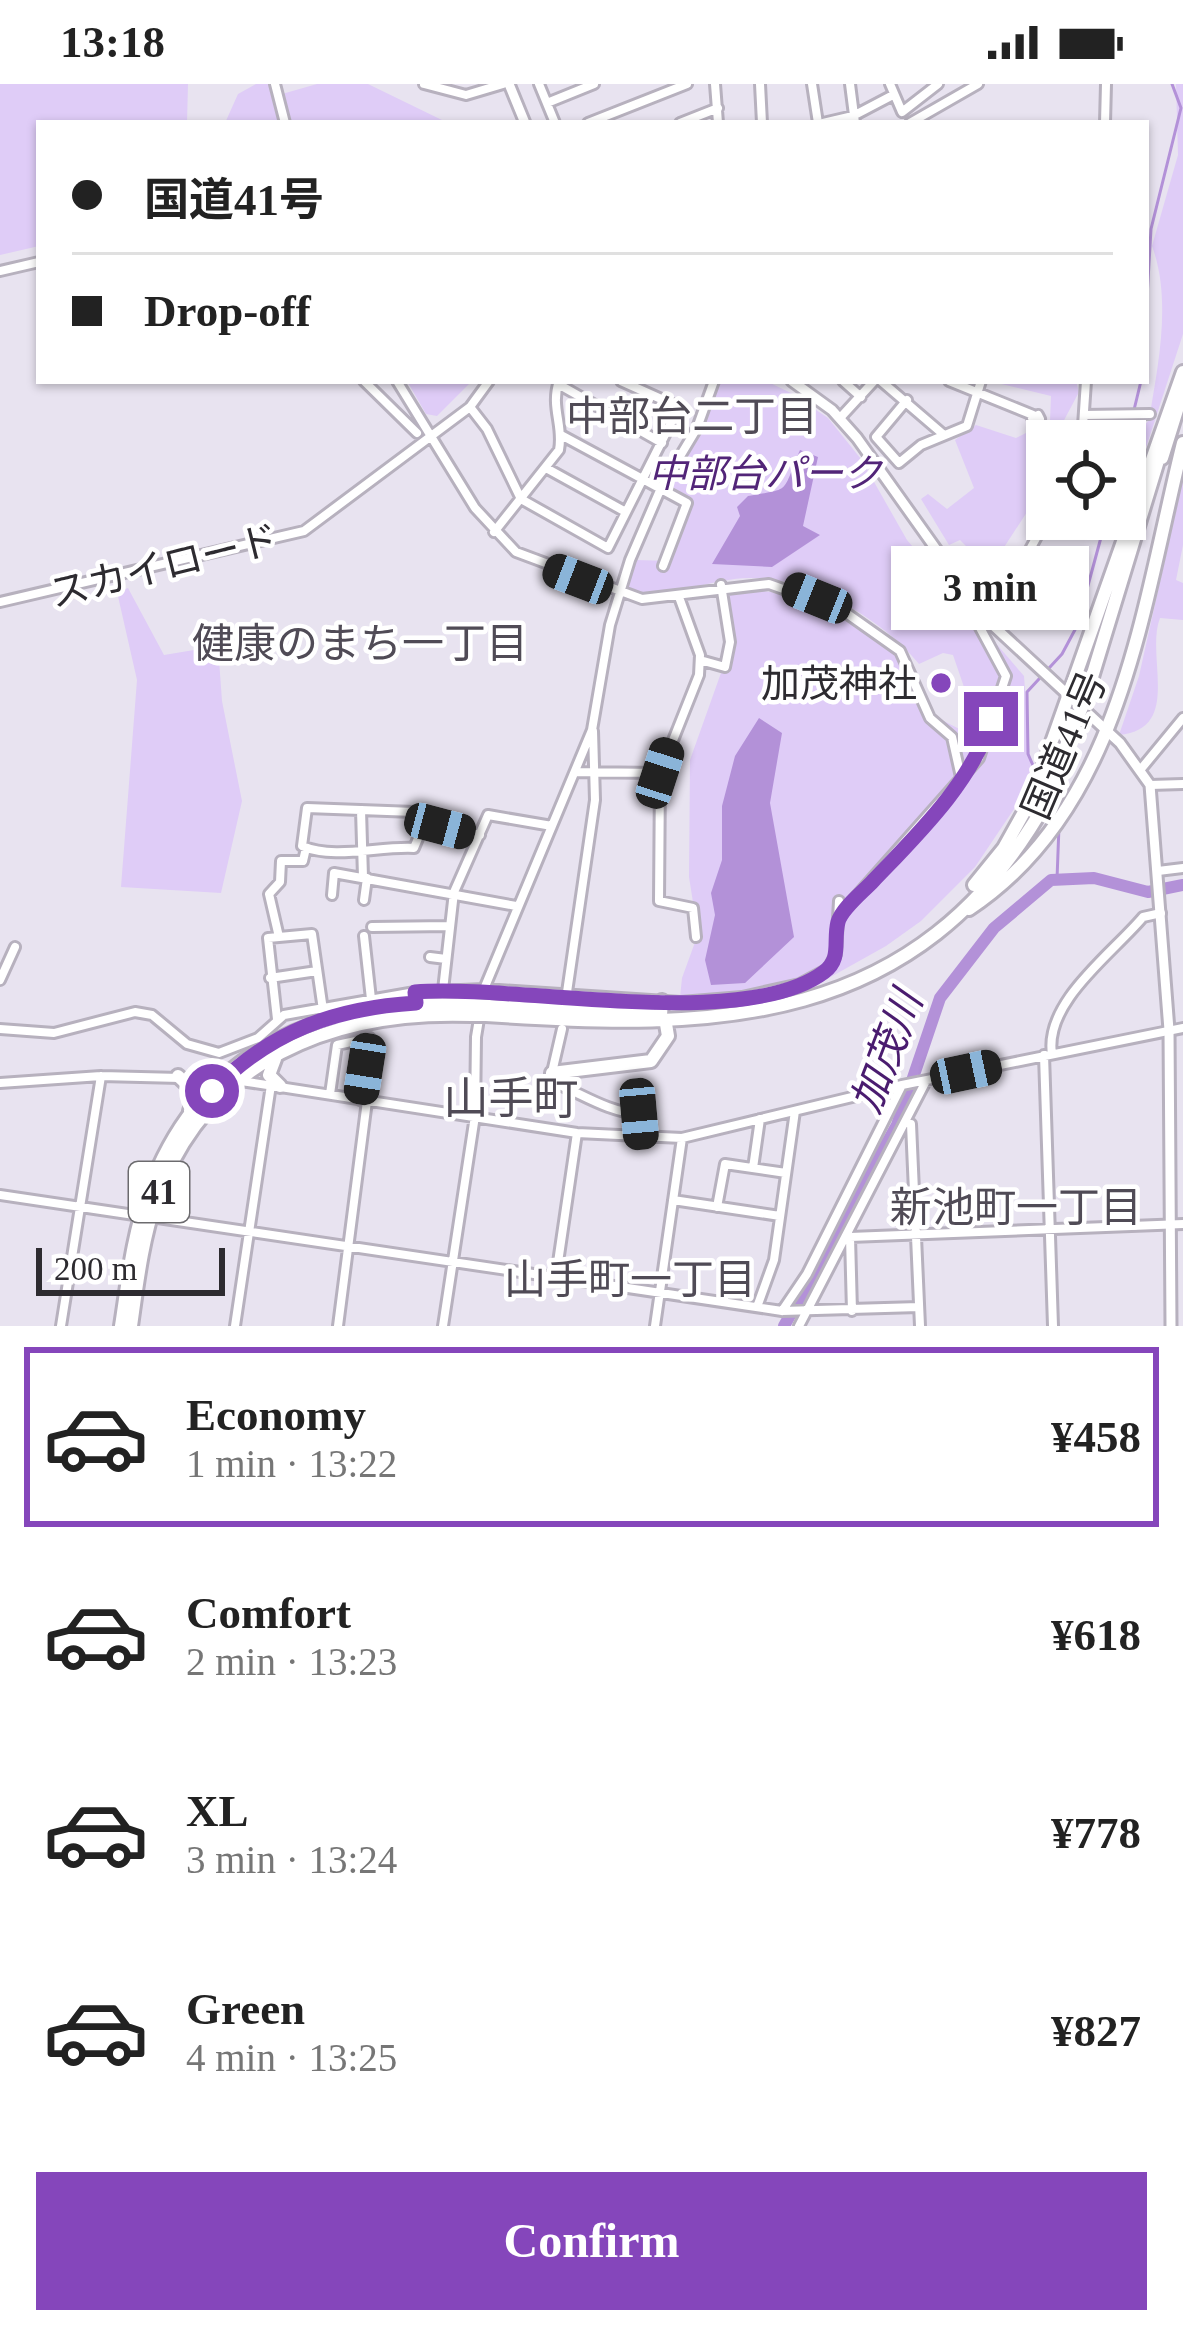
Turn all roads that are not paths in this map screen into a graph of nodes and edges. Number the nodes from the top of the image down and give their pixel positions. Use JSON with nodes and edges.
{"nodes":[{"id":1,"x":275,"y":84,"type":"edge"},
{"id":2,"x":424,"y":84,"type":"edge"},
{"id":3,"x":506,"y":84,"type":"edge"},
{"id":4,"x":539,"y":84,"type":"edge"},
{"id":5,"x":595,"y":84,"type":"edge"},
{"id":6,"x":687,"y":84,"type":"edge"},
{"id":7,"x":715,"y":84,"type":"edge"},
{"id":8,"x":760,"y":84,"type":"edge"},
{"id":9,"x":812,"y":84,"type":"edge"},
{"id":10,"x":850,"y":84,"type":"edge"},
{"id":11,"x":890,"y":84,"type":"edge"},
{"id":12,"x":938,"y":84,"type":"edge"},
{"id":13,"x":978,"y":84,"type":"edge"},
{"id":14,"x":1106,"y":84,"type":"edge"},
{"id":15,"x":670,"y":87,"type":"edge"},
{"id":16,"x":480,"y":88,"type":"edge"},
{"id":17,"x":893,"y":95,"type":"junction"},
{"id":18,"x":547,"y":104,"type":"junction"},
{"id":19,"x":718,"y":108,"type":"junction"},
{"id":20,"x":854,"y":119,"type":"edge"},
{"id":21,"x":284,"y":120,"type":"edge"},
{"id":22,"x":524,"y":120,"type":"edge"},
{"id":23,"x":554,"y":120,"type":"edge"},
{"id":24,"x":595,"y":120,"type":"edge"},
{"id":25,"x":688,"y":120,"type":"edge"},
{"id":26,"x":718,"y":120,"type":"edge"},
{"id":27,"x":762,"y":120,"type":"edge"},
{"id":28,"x":819,"y":120,"type":"edge"},
{"id":29,"x":915,"y":120,"type":"edge"},
{"id":30,"x":1105,"y":120,"type":"edge"},
{"id":31,"x":36,"y":263,"type":"edge"},
{"id":32,"x":0,"y":271,"type":"edge"},
{"id":33,"x":1183,"y":376,"type":"edge"},
{"id":34,"x":367,"y":384,"type":"edge"},
{"id":35,"x":400,"y":384,"type":"edge"},
{"id":36,"x":487,"y":384,"type":"edge"},
{"id":37,"x":558,"y":384,"type":"edge"},
{"id":38,"x":561,"y":384,"type":"edge"},
{"id":39,"x":628,"y":384,"type":"edge"},
{"id":40,"x":713,"y":384,"type":"edge"},
{"id":41,"x":796,"y":384,"type":"edge"},
{"id":42,"x":846,"y":384,"type":"edge"},
{"id":43,"x":875,"y":384,"type":"edge"},
{"id":44,"x":883,"y":384,"type":"edge"},
{"id":45,"x":954,"y":384,"type":"edge"},
{"id":46,"x":980,"y":384,"type":"edge"},
{"id":47,"x":1086,"y":384,"type":"edge"},
{"id":48,"x":1183,"y":391,"type":"edge"},
{"id":49,"x":861,"y":397,"type":"junction"},
{"id":50,"x":978,"y":397,"type":"junction"},
{"id":51,"x":908,"y":400,"type":"junction"},
{"id":52,"x":470,"y":406,"type":"junction"},
{"id":53,"x":1150,"y":414,"type":"dead end"},
{"id":54,"x":1033,"y":415,"type":"dead end"},
{"id":55,"x":1084,"y":415,"type":"junction"},
{"id":56,"x":840,"y":418,"type":"junction"},
{"id":57,"x":1084,"y":420,"type":"edge"},
{"id":58,"x":417,"y":433,"type":"dead end"},
{"id":59,"x":561,"y":435,"type":"junction"},
{"id":60,"x":433,"y":436,"type":"junction"},
{"id":61,"x":944,"y":436,"type":"junction"},
{"id":62,"x":662,"y":443,"type":"junction"},
{"id":63,"x":1183,"y":443,"type":"edge"},
{"id":64,"x":546,"y":468,"type":"junction"},
{"id":65,"x":643,"y":477,"type":"junction"},
{"id":66,"x":661,"y":488,"type":"junction"},
{"id":67,"x":521,"y":499,"type":"junction"},
{"id":68,"x":624,"y":511,"type":"junction"},
{"id":69,"x":494,"y":532,"type":"junction"},
{"id":70,"x":1035,"y":540,"type":"edge"},
{"id":71,"x":663,"y":566,"type":"dead end"},
{"id":72,"x":721,"y":585,"type":"junction"},
{"id":73,"x":619,"y":595,"type":"junction"},
{"id":74,"x":679,"y":597,"type":"junction"},
{"id":75,"x":0,"y":602,"type":"edge"},
{"id":76,"x":985,"y":619,"type":"junction"},
{"id":77,"x":700,"y":660,"type":"junction"},
{"id":78,"x":1068,"y":697,"type":"junction"},
{"id":79,"x":1087,"y":701,"type":"junction"},
{"id":80,"x":1183,"y":718,"type":"edge"},
{"id":81,"x":592,"y":730,"type":"junction"},
{"id":82,"x":1107,"y":731,"type":"junction"},
{"id":83,"x":1142,"y":769,"type":"junction"},
{"id":84,"x":575,"y":772,"type":"junction"},
{"id":85,"x":660,"y":773,"type":"junction"},
{"id":86,"x":597,"y":774,"type":"junction"},
{"id":87,"x":961,"y":777,"type":"junction"},
{"id":88,"x":1183,"y":784,"type":"edge"},
{"id":89,"x":1150,"y":785,"type":"junction"},
{"id":90,"x":1045,"y":802,"type":"junction"},
{"id":91,"x":361,"y":810,"type":"junction"},
{"id":92,"x":426,"y":819,"type":"junction"},
{"id":93,"x":552,"y":826,"type":"junction"},
{"id":94,"x":480,"y":836,"type":"junction"},
{"id":95,"x":306,"y":848,"type":"junction"},
{"id":96,"x":363,"y":850,"type":"junction"},
{"id":97,"x":1183,"y":868,"type":"edge"},
{"id":98,"x":1158,"y":871,"type":"junction"},
{"id":99,"x":365,"y":877,"type":"junction"},
{"id":100,"x":454,"y":892,"type":"junction"},
{"id":101,"x":332,"y":895,"type":"dead end"},
{"id":102,"x":364,"y":900,"type":"dead end"},
{"id":103,"x":839,"y":901,"type":"dead end"},
{"id":104,"x":516,"y":906,"type":"junction"},
{"id":105,"x":1161,"y":913,"type":"junction"},
{"id":106,"x":838,"y":918,"type":"junction"},
{"id":107,"x":449,"y":926,"type":"junction"},
{"id":108,"x":372,"y":927,"type":"dead end"},
{"id":109,"x":934,"y":933,"type":"junction"},
{"id":110,"x":364,"y":936,"type":"dead end"},
{"id":111,"x":279,"y":937,"type":"junction"},
{"id":112,"x":696,"y":937,"type":"dead end"},
{"id":113,"x":918,"y":938,"type":"junction"},
{"id":114,"x":15,"y":947,"type":"dead end"},
{"id":115,"x":430,"y":957,"type":"dead end"},
{"id":116,"x":446,"y":959,"type":"junction"},
{"id":117,"x":317,"y":971,"type":"junction"},
{"id":118,"x":270,"y":978,"type":"junction"},
{"id":119,"x":0,"y":980,"type":"edge"},
{"id":120,"x":484,"y":989,"type":"junction"},
{"id":121,"x":443,"y":990,"type":"junction"},
{"id":122,"x":566,"y":997,"type":"junction"},
{"id":123,"x":371,"y":998,"type":"junction"},
{"id":124,"x":416,"y":998,"type":"junction"},
{"id":125,"x":322,"y":1010,"type":"junction"},
{"id":126,"x":480,"y":1010,"type":"junction"},
{"id":127,"x":663,"y":1013,"type":"junction"},
{"id":128,"x":277,"y":1021,"type":"junction"},
{"id":129,"x":562,"y":1028,"type":"dead end"},
{"id":130,"x":1183,"y":1028,"type":"edge"},
{"id":131,"x":0,"y":1029,"type":"edge"},
{"id":132,"x":1169,"y":1030,"type":"junction"},
{"id":133,"x":301,"y":1042,"type":"junction"},
{"id":134,"x":1048,"y":1054,"type":"junction"},
{"id":135,"x":552,"y":1073,"type":"junction"},
{"id":136,"x":101,"y":1076,"type":"junction"},
{"id":137,"x":178,"y":1076,"type":"junction"},
{"id":138,"x":231,"y":1080,"type":"junction"},
{"id":139,"x":927,"y":1080,"type":"junction"},
{"id":140,"x":0,"y":1083,"type":"edge"},
{"id":141,"x":902,"y":1085,"type":"junction"},
{"id":142,"x":276,"y":1086,"type":"junction"},
{"id":143,"x":330,"y":1094,"type":"junction"},
{"id":144,"x":364,"y":1100,"type":"junction"},
{"id":145,"x":795,"y":1111,"type":"junction"},
{"id":146,"x":475,"y":1116,"type":"junction"},
{"id":147,"x":911,"y":1118,"type":"junction"},
{"id":148,"x":760,"y":1120,"type":"junction"},
{"id":149,"x":577,"y":1133,"type":"junction"},
{"id":150,"x":179,"y":1134,"type":"junction"},
{"id":151,"x":1178,"y":1135,"type":"edge"},
{"id":152,"x":682,"y":1138,"type":"junction"},
{"id":153,"x":641,"y":1140,"type":"junction"},
{"id":154,"x":753,"y":1168,"type":"junction"},
{"id":155,"x":786,"y":1173,"type":"junction"},
{"id":156,"x":0,"y":1195,"type":"edge"},
{"id":157,"x":674,"y":1201,"type":"junction"},
{"id":158,"x":80,"y":1205,"type":"junction"},
{"id":159,"x":717,"y":1207,"type":"junction"},
{"id":160,"x":146,"y":1216,"type":"junction"},
{"id":161,"x":780,"y":1216,"type":"junction"},
{"id":162,"x":1178,"y":1224,"type":"edge"},
{"id":163,"x":1049,"y":1230,"type":"junction"},
{"id":164,"x":249,"y":1231,"type":"junction"},
{"id":165,"x":915,"y":1234,"type":"junction"},
{"id":166,"x":849,"y":1236,"type":"junction"},
{"id":167,"x":350,"y":1246,"type":"junction"},
{"id":168,"x":452,"y":1263,"type":"junction"},
{"id":169,"x":1178,"y":1263,"type":"edge"},
{"id":170,"x":556,"y":1276,"type":"junction"},
{"id":171,"x":661,"y":1292,"type":"junction"},
{"id":172,"x":757,"y":1307,"type":"junction"},
{"id":173,"x":919,"y":1307,"type":"junction"},
{"id":174,"x":782,"y":1311,"type":"junction"},
{"id":175,"x":851,"y":1311,"type":"junction"},
{"id":176,"x":806,"y":1312,"type":"junction"},
{"id":177,"x":61,"y":1326,"type":"edge"},
{"id":178,"x":121,"y":1326,"type":"edge"},
{"id":179,"x":131,"y":1326,"type":"edge"},
{"id":180,"x":235,"y":1326,"type":"edge"},
{"id":181,"x":338,"y":1326,"type":"edge"},
{"id":182,"x":443,"y":1326,"type":"edge"},
{"id":183,"x":656,"y":1326,"type":"edge"},
{"id":184,"x":800,"y":1326,"type":"edge"},
{"id":185,"x":920,"y":1326,"type":"edge"},
{"id":186,"x":1053,"y":1326,"type":"edge"},
{"id":187,"x":1171,"y":1326,"type":"edge"}],
"edges":[{"from":1,"to":21,"type":"street"},
{"from":2,"to":16,"type":"street"},
{"from":3,"to":16,"type":"street"},
{"from":3,"to":22,"type":"main road"},
{"from":4,"to":18,"type":"street"},
{"from":5,"to":18,"type":"street"},
{"from":6,"to":15,"type":"street"},
{"from":7,"to":19,"type":"street"},
{"from":8,"to":27,"type":"street"},
{"from":9,"to":28,"type":"street"},
{"from":10,"to":20,"type":"street"},
{"from":11,"to":17,"type":"street"},
{"from":12,"to":17,"type":"street"},
{"from":13,"to":29,"type":"street"},
{"from":14,"to":30,"type":"street"},
{"from":15,"to":24,"type":"street"},
{"from":17,"to":20,"type":"street"},
{"from":18,"to":23,"type":"street"},
{"from":19,"to":25,"type":"street"},
{"from":19,"to":26,"type":"street"},
{"from":31,"to":32,"type":"street"},
{"from":33,"to":78,"type":"highway","number":"41"},
{"from":33,"to":79,"type":"highway","name":"国道41号","number":"41"},
{"from":34,"to":58,"type":"street"},
{"from":35,"to":60,"type":"street"},
{"from":36,"to":52,"type":"street","name":"スカイロード"},
{"from":37,"to":59,"type":"street"},
{"from":38,"to":62,"type":"street"},
{"from":39,"to":62,"type":"street"},
{"from":40,"to":66,"type":"street"},
{"from":41,"to":56,"type":"main road"},
{"from":42,"to":49,"type":"street"},
{"from":43,"to":49,"type":"street"},
{"from":44,"to":51,"type":"street"},
{"from":45,"to":50,"type":"street"},
{"from":46,"to":50,"type":"street"},
{"from":47,"to":55,"type":"street"},
{"from":48,"to":79,"type":"highway","name":"国道41号","number":"41"},
{"from":49,"to":56,"type":"street"},
{"from":50,"to":54,"type":"street"},
{"from":50,"to":61,"type":"street"},
{"from":51,"to":61,"type":"street"},
{"from":51,"to":61,"type":"street"},
{"from":52,"to":60,"type":"street","name":"スカイロード"},
{"from":52,"to":67,"type":"street"},
{"from":53,"to":55,"type":"street"},
{"from":55,"to":57,"type":"street"},
{"from":56,"to":76,"type":"main road"},
{"from":59,"to":64,"type":"street"},
{"from":59,"to":65,"type":"street"},
{"from":60,"to":69,"type":"street"},
{"from":60,"to":75,"type":"street","name":"スカイロード"},
{"from":62,"to":65,"type":"street"},
{"from":63,"to":82,"type":"highway","number":"41"},
{"from":64,"to":67,"type":"street"},
{"from":64,"to":68,"type":"street"},
{"from":65,"to":66,"type":"street"},
{"from":65,"to":68,"type":"street"},
{"from":66,"to":71,"type":"street"},
{"from":66,"to":73,"type":"street"},
{"from":67,"to":68,"type":"street"},
{"from":67,"to":69,"type":"street"},
{"from":69,"to":73,"type":"street"},
{"from":70,"to":76,"type":"street"},
{"from":72,"to":74,"type":"street"},
{"from":72,"to":77,"type":"street"},
{"from":72,"to":87,"type":"street"},
{"from":73,"to":74,"type":"street"},
{"from":73,"to":81,"type":"street"},
{"from":74,"to":77,"type":"street"},
{"from":76,"to":78,"type":"main road"},
{"from":76,"to":87,"type":"street"},
{"from":77,"to":85,"type":"street"},
{"from":78,"to":82,"type":"main road"},
{"from":78,"to":113,"type":"highway","number":"41"},
{"from":79,"to":90,"type":"highway","name":"国道41号","number":"41","bridge":true},
{"from":80,"to":83,"type":"street"},
{"from":81,"to":84,"type":"street"},
{"from":81,"to":86,"type":"street"},
{"from":82,"to":83,"type":"main road"},
{"from":82,"to":109,"type":"highway","number":"41"},
{"from":83,"to":89,"type":"main road"},
{"from":84,"to":86,"type":"street"},
{"from":84,"to":93,"type":"street"},
{"from":85,"to":86,"type":"street"},
{"from":85,"to":112,"type":"street"},
{"from":86,"to":122,"type":"street"},
{"from":87,"to":106,"type":"street"},
{"from":88,"to":89,"type":"street"},
{"from":89,"to":98,"type":"main road"},
{"from":90,"to":109,"type":"highway","name":"国道41号","number":"41"},
{"from":90,"to":113,"type":"highway","name":"国道41号","number":"41"},
{"from":91,"to":92,"type":"street"},
{"from":91,"to":95,"type":"street"},
{"from":91,"to":96,"type":"street"},
{"from":92,"to":94,"type":"street"},
{"from":92,"to":96,"type":"street"},
{"from":93,"to":94,"type":"street"},
{"from":93,"to":104,"type":"street"},
{"from":94,"to":100,"type":"street"},
{"from":95,"to":96,"type":"street"},
{"from":95,"to":111,"type":"street"},
{"from":96,"to":99,"type":"street"},
{"from":97,"to":98,"type":"street"},
{"from":98,"to":105,"type":"main road"},
{"from":99,"to":100,"type":"street"},
{"from":99,"to":101,"type":"street"},
{"from":99,"to":102,"type":"street"},
{"from":100,"to":104,"type":"street"},
{"from":100,"to":107,"type":"street"},
{"from":103,"to":106,"type":"street"},
{"from":104,"to":120,"type":"street"},
{"from":105,"to":132,"type":"main road"},
{"from":105,"to":134,"type":"street"},
{"from":106,"to":127,"type":"street"},
{"from":107,"to":108,"type":"street"},
{"from":107,"to":116,"type":"street"},
{"from":109,"to":127,"type":"highway","name":"国道41号","number":"41"},
{"from":110,"to":123,"type":"street"},
{"from":111,"to":117,"type":"street"},
{"from":111,"to":118,"type":"street"},
{"from":113,"to":127,"type":"highway","name":"国道41号","number":"41"},
{"from":114,"to":119,"type":"street"},
{"from":115,"to":116,"type":"street"},
{"from":116,"to":121,"type":"street"},
{"from":117,"to":118,"type":"street"},
{"from":117,"to":125,"type":"street"},
{"from":118,"to":128,"type":"street"},
{"from":120,"to":121,"type":"street"},
{"from":120,"to":122,"type":"street"},
{"from":120,"to":146,"type":"street"},
{"from":121,"to":124,"type":"street"},
{"from":122,"to":127,"type":"street"},
{"from":123,"to":124,"type":"street"},
{"from":123,"to":125,"type":"street"},
{"from":124,"to":126,"type":"highway","name":"国道41号","number":"41"},
{"from":124,"to":138,"type":"highway","name":"国道41号","number":"41"},
{"from":125,"to":128,"type":"street"},
{"from":126,"to":127,"type":"highway","name":"国道41号","number":"41"},
{"from":126,"to":133,"type":"highway","name":"国道41号","number":"41"},
{"from":127,"to":135,"type":"highway"},
{"from":128,"to":131,"type":"street"},
{"from":129,"to":135,"type":"street"},
{"from":130,"to":132,"type":"street"},
{"from":132,"to":134,"type":"street"},
{"from":132,"to":151,"type":"main road"},
{"from":133,"to":138,"type":"highway","name":"国道41号","number":"41"},
{"from":133,"to":142,"type":"highway"},
{"from":134,"to":139,"type":"street"},
{"from":134,"to":163,"type":"street"},
{"from":135,"to":153,"type":"street"},
{"from":136,"to":137,"type":"street"},
{"from":136,"to":140,"type":"street"},
{"from":136,"to":158,"type":"street"},
{"from":137,"to":138,"type":"street"},
{"from":137,"to":150,"type":"highway"},
{"from":138,"to":142,"type":"street"},
{"from":138,"to":150,"type":"highway","name":"国道41号","number":"41"},
{"from":138,"to":160,"type":"highway","name":"国道41号","number":"41"},
{"from":139,"to":141,"type":"street"},
{"from":139,"to":147,"type":"street"},
{"from":141,"to":145,"type":"street"},
{"from":141,"to":174,"type":"street"},
{"from":142,"to":143,"type":"street"},
{"from":142,"to":164,"type":"street"},
{"from":143,"to":144,"type":"street"},
{"from":143,"to":144,"type":"street"},
{"from":144,"to":146,"type":"street"},
{"from":144,"to":167,"type":"street"},
{"from":145,"to":148,"type":"street"},
{"from":145,"to":155,"type":"street"},
{"from":146,"to":149,"type":"street"},
{"from":146,"to":168,"type":"street"},
{"from":147,"to":165,"type":"street"},
{"from":147,"to":166,"type":"street"},
{"from":148,"to":152,"type":"street"},
{"from":148,"to":154,"type":"street"},
{"from":149,"to":153,"type":"street"},
{"from":149,"to":170,"type":"street"},
{"from":150,"to":160,"type":"highway","name":"国道41号","number":"41"},
{"from":151,"to":162,"type":"main road"},
{"from":152,"to":153,"type":"street"},
{"from":152,"to":157,"type":"street"},
{"from":154,"to":155,"type":"street"},
{"from":154,"to":159,"type":"street"},
{"from":155,"to":161,"type":"street"},
{"from":156,"to":158,"type":"street"},
{"from":157,"to":159,"type":"street"},
{"from":157,"to":171,"type":"street"},
{"from":158,"to":160,"type":"street"},
{"from":158,"to":177,"type":"street"},
{"from":159,"to":161,"type":"street"},
{"from":160,"to":164,"type":"street"},
{"from":160,"to":178,"type":"highway","name":"国道41号","number":"41"},
{"from":160,"to":179,"type":"highway","name":"国道41号","number":"41"},
{"from":161,"to":172,"type":"street"},
{"from":162,"to":163,"type":"street"},
{"from":162,"to":169,"type":"main road"},
{"from":163,"to":165,"type":"street"},
{"from":163,"to":186,"type":"street"},
{"from":164,"to":167,"type":"street"},
{"from":164,"to":180,"type":"street"},
{"from":165,"to":166,"type":"street"},
{"from":165,"to":173,"type":"street"},
{"from":166,"to":175,"type":"street"},
{"from":166,"to":176,"type":"street"},
{"from":167,"to":168,"type":"street"},
{"from":167,"to":181,"type":"street"},
{"from":168,"to":170,"type":"street"},
{"from":168,"to":182,"type":"street"},
{"from":169,"to":187,"type":"main road"},
{"from":170,"to":171,"type":"street"},
{"from":171,"to":172,"type":"street"},
{"from":171,"to":183,"type":"street"},
{"from":172,"to":174,"type":"street"},
{"from":173,"to":175,"type":"street"},
{"from":173,"to":185,"type":"street"},
{"from":174,"to":176,"type":"street"},
{"from":175,"to":176,"type":"street"},
{"from":176,"to":184,"type":"street"}]}
